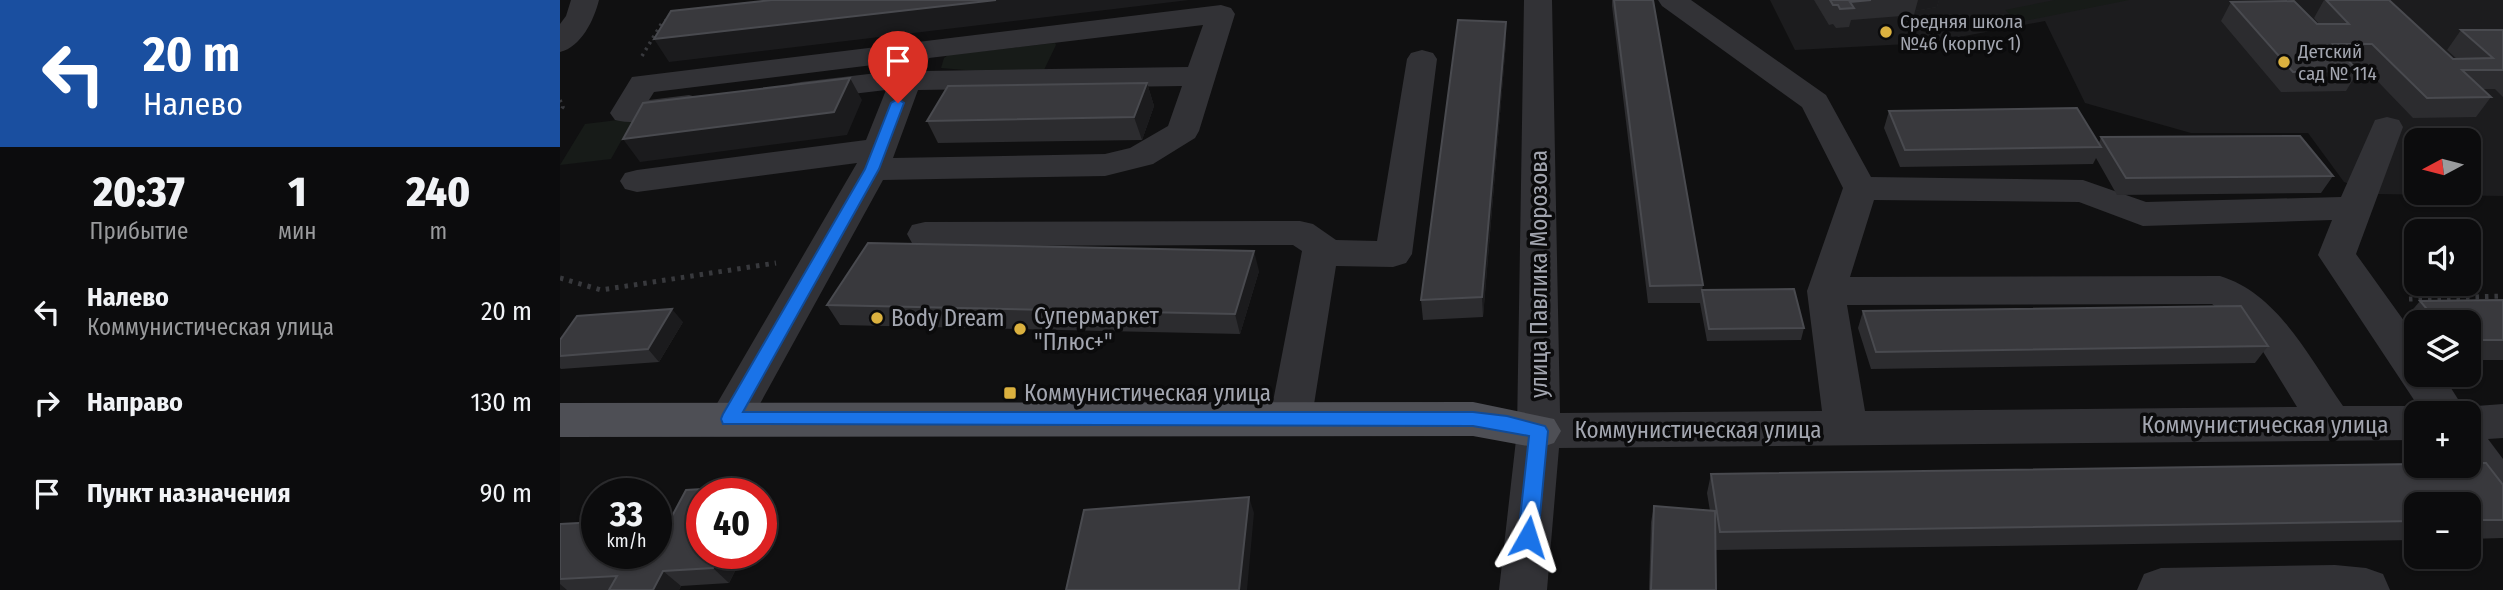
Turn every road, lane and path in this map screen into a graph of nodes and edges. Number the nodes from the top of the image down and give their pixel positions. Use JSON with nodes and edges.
{"nodes":[{"id":1,"x":585,"y":0,"type":"edge"},
{"id":2,"x":1538,"y":0,"type":"edge"},
{"id":3,"x":1672,"y":0,"type":"edge"},
{"id":4,"x":676,"y":20,"type":"edge"},
{"id":5,"x":560,"y":43,"type":"edge"},
{"id":6,"x":918,"y":50,"type":"junction"},
{"id":7,"x":1422,"y":59,"type":"dead end"},
{"id":8,"x":1201,"y":76,"type":"junction"},
{"id":9,"x":906,"y":80,"type":"junction"},
{"id":10,"x":643,"y":84,"type":"junction"},
{"id":11,"x":560,"y":100,"type":"edge"},
{"id":12,"x":560,"y":111,"type":"edge"},
{"id":13,"x":2387,"y":127,"type":"dead end"},
{"id":14,"x":876,"y":159,"type":"junction"},
{"id":15,"x":637,"y":181,"type":"dead end"},
{"id":16,"x":1860,"y":188,"type":"junction"},
{"id":17,"x":2354,"y":208,"type":"junction"},
{"id":18,"x":925,"y":234,"type":"dead end"},
{"id":19,"x":1320,"y":253,"type":"junction"},
{"id":20,"x":777,"y":263,"type":"dead end"},
{"id":21,"x":560,"y":278,"type":"edge"},
{"id":22,"x":1826,"y":291,"type":"junction"},
{"id":23,"x":2503,"y":296,"type":"edge"},
{"id":24,"x":2369,"y":300,"type":"junction"},
{"id":25,"x":2404,"y":352,"type":"edge"},
{"id":26,"x":1291,"y":417,"type":"junction"},
{"id":27,"x":730,"y":419,"type":"junction"},
{"id":28,"x":560,"y":420,"type":"edge"},
{"id":29,"x":2503,"y":421,"type":"edge"},
{"id":30,"x":2481,"y":422,"type":"edge"},
{"id":31,"x":2331,"y":424,"type":"junction"},
{"id":32,"x":2404,"y":424,"type":"edge"},
{"id":33,"x":1846,"y":428,"type":"junction"},
{"id":34,"x":1539,"y":431,"type":"junction"},
{"id":35,"x":2481,"y":464,"type":"edge"},
{"id":36,"x":2503,"y":494,"type":"edge"},
{"id":37,"x":1523,"y":590,"type":"edge"},
{"id":38,"x":2161,"y":590,"type":"edge"},
{"id":39,"x":2366,"y":590,"type":"edge"}],
"edges":[{"from":1,"to":5,"type":"street"},
{"from":2,"to":34,"type":"street","name":"улица Павлика Морозова"},
{"from":3,"to":16,"type":"street"},
{"from":4,"to":10,"type":"path"},
{"from":6,"to":8,"type":"street"},
{"from":6,"to":9,"type":"street"},
{"from":6,"to":10,"type":"street"},
{"from":7,"to":19,"type":"street"},
{"from":8,"to":9,"type":"street"},
{"from":8,"to":14,"type":"street"},
{"from":9,"to":10,"type":"street"},
{"from":9,"to":14,"type":"street"},
{"from":11,"to":12,"type":"path"},
{"from":13,"to":17,"type":"street"},
{"from":14,"to":15,"type":"street"},
{"from":14,"to":27,"type":"street"},
{"from":16,"to":17,"type":"street"},
{"from":16,"to":22,"type":"street"},
{"from":17,"to":24,"type":"street"},
{"from":18,"to":19,"type":"street"},
{"from":19,"to":26,"type":"street"},
{"from":20,"to":21,"type":"path"},
{"from":22,"to":31,"type":"street"},
{"from":22,"to":33,"type":"street"},
{"from":23,"to":24,"type":"path"},
{"from":24,"to":25,"type":"street"},
{"from":26,"to":27,"type":"main road","name":"Коммунистическая улица"},
{"from":26,"to":34,"type":"main road","name":"Коммунистическая улица"},
{"from":27,"to":28,"type":"main road","name":"Коммунистическая улица"},
{"from":29,"to":30,"type":"street"},
{"from":31,"to":32,"type":"street","name":"Коммунистическая улица"},
{"from":31,"to":33,"type":"street","name":"Коммунистическая улица"},
{"from":33,"to":34,"type":"street","name":"Коммунистическая улица"},
{"from":34,"to":37,"type":"street","name":"улица Павлика Морозова"},
{"from":35,"to":36,"type":"street"},
{"from":38,"to":39,"type":"street"}]}
